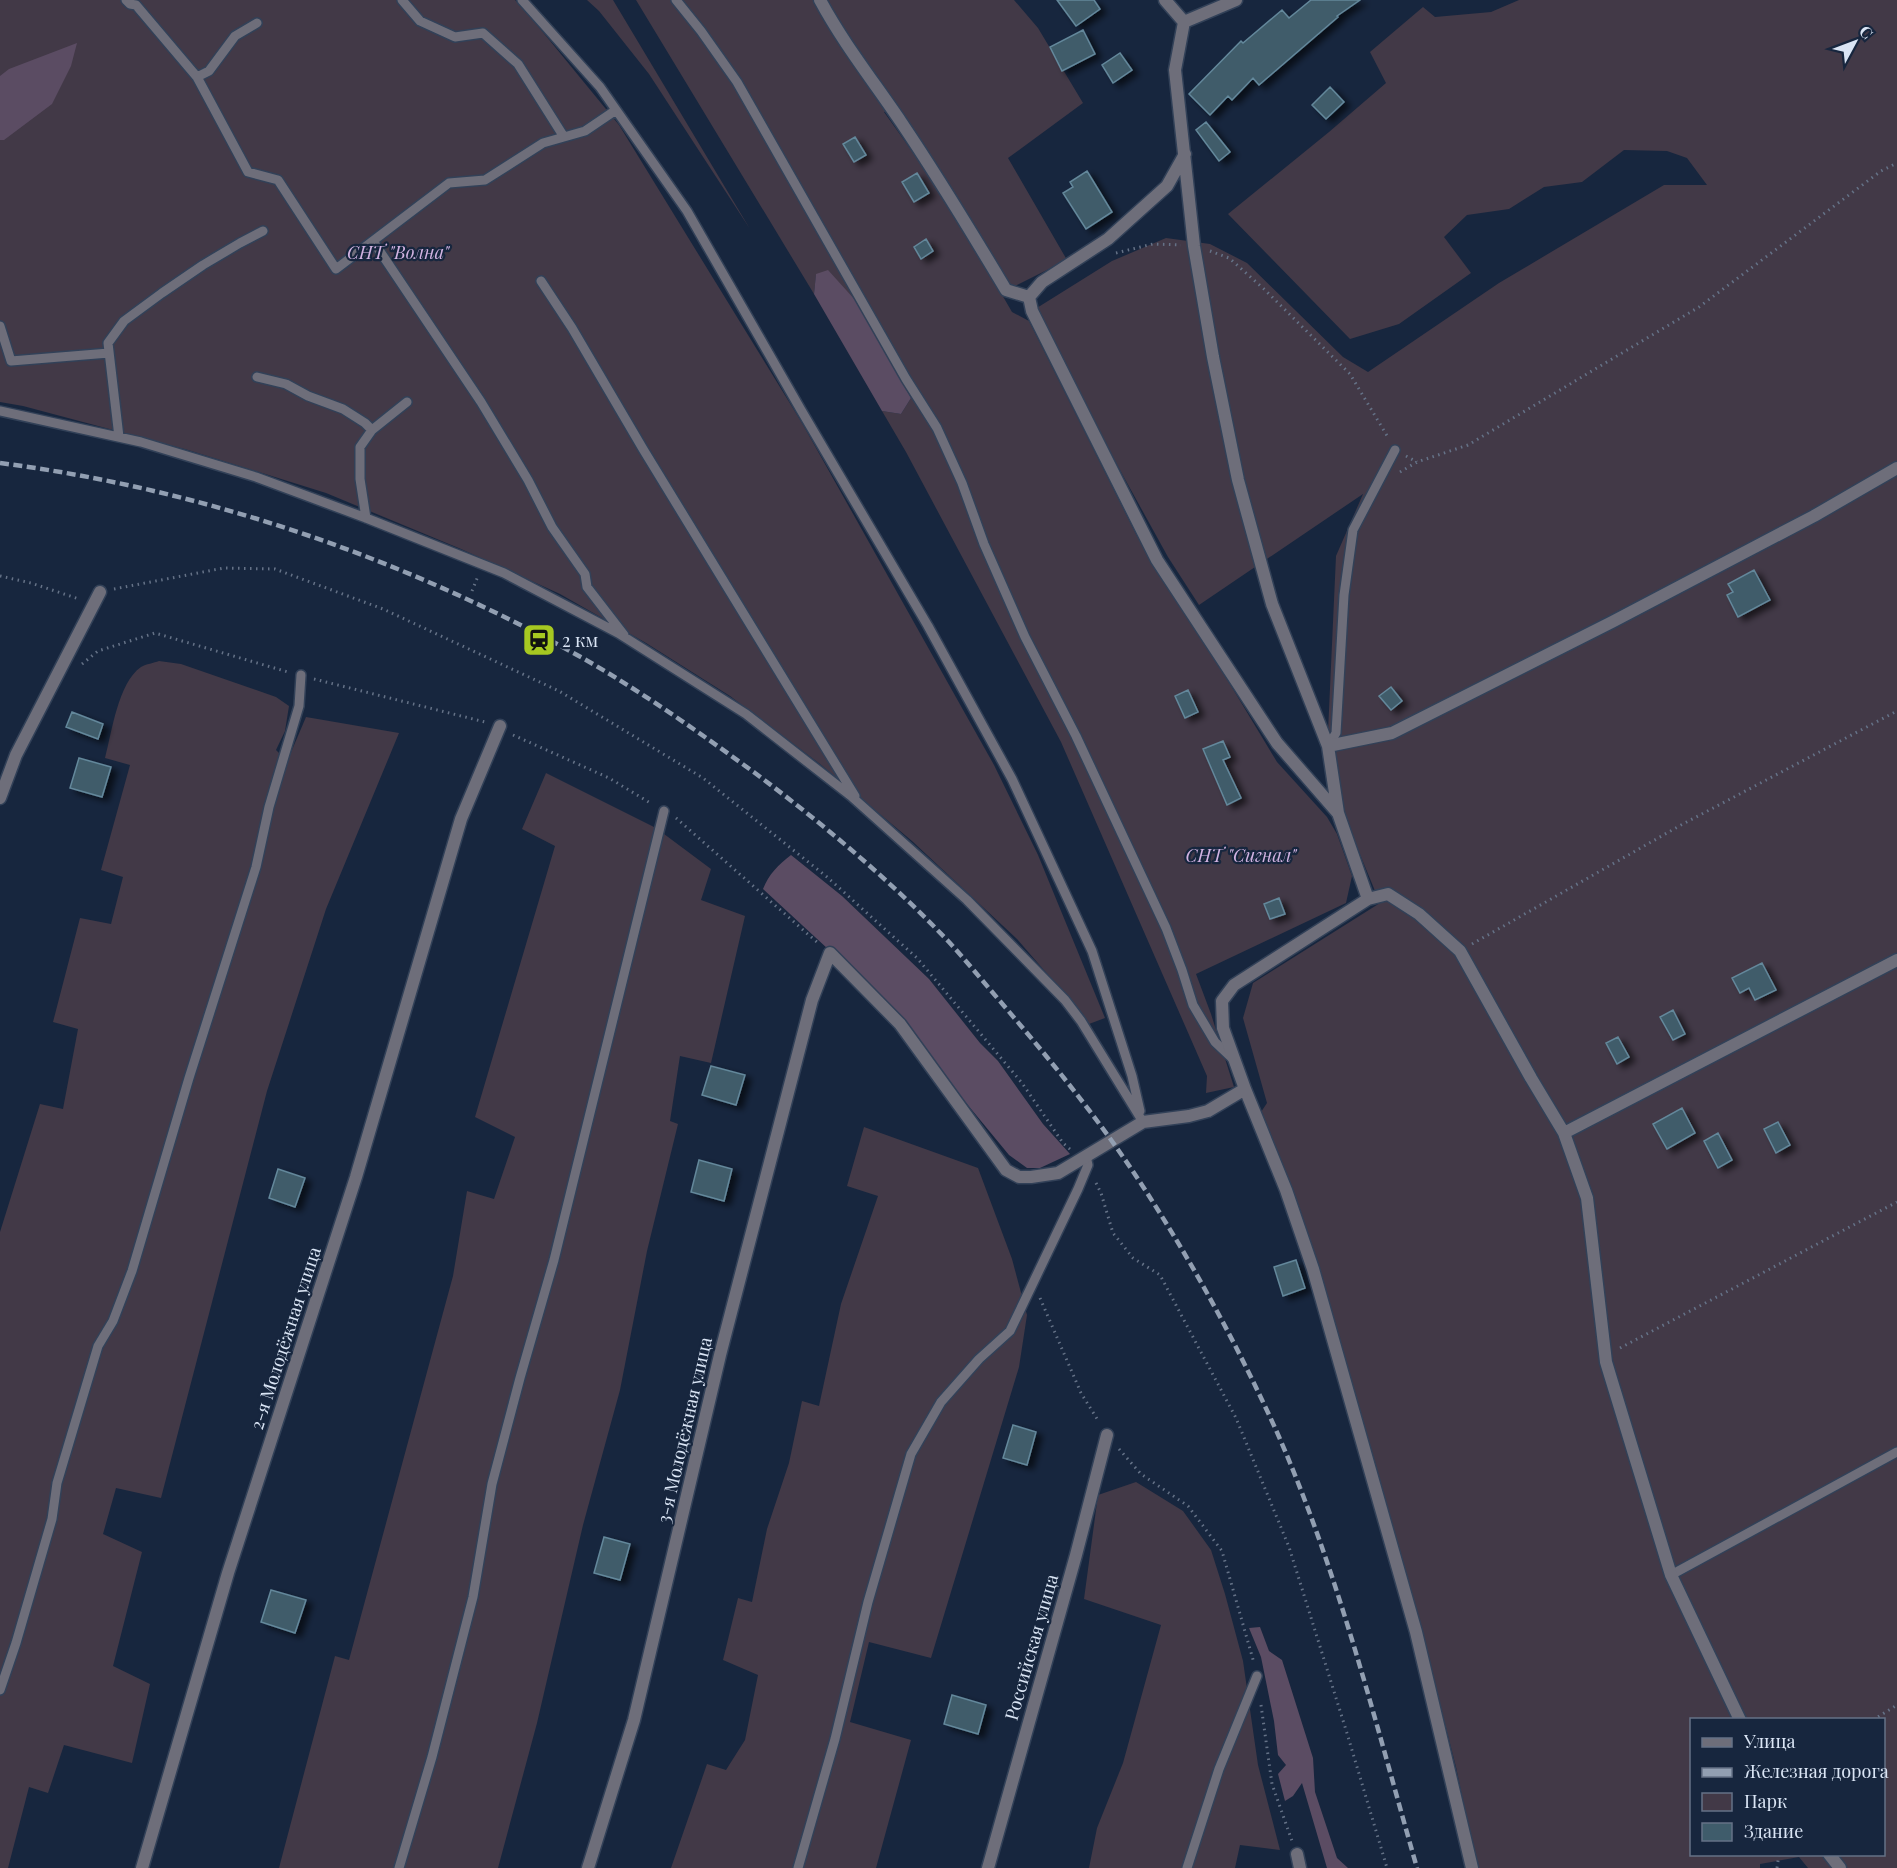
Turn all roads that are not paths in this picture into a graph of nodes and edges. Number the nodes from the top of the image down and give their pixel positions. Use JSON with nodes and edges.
{"nodes":[{"id":1,"x":126,"y":0,"type":"edge"},
{"id":2,"x":402,"y":0,"type":"edge"},
{"id":3,"x":522,"y":0,"type":"edge"},
{"id":4,"x":676,"y":0,"type":"edge"},
{"id":5,"x":820,"y":0,"type":"edge"},
{"id":6,"x":1165,"y":0,"type":"edge"},
{"id":7,"x":1236,"y":0,"type":"edge"},
{"id":8,"x":1184,"y":22,"type":"junction"},
{"id":9,"x":258,"y":23,"type":"dead end"},
{"id":10,"x":197,"y":77,"type":"junction"},
{"id":11,"x":616,"y":110,"type":"junction"},
{"id":12,"x":564,"y":137,"type":"junction"},
{"id":13,"x":1185,"y":154,"type":"junction"},
{"id":14,"x":263,"y":231,"type":"dead end"},
{"id":15,"x":373,"y":241,"type":"junction"},
{"id":16,"x":541,"y":281,"type":"dead end"},
{"id":17,"x":1029,"y":297,"type":"junction"},
{"id":18,"x":0,"y":326,"type":"edge"},
{"id":19,"x":109,"y":353,"type":"junction"},
{"id":20,"x":0,"y":361,"type":"edge"},
{"id":21,"x":11,"y":361,"type":"junction"},
{"id":22,"x":257,"y":377,"type":"dead end"},
{"id":23,"x":407,"y":402,"type":"dead end"},
{"id":24,"x":0,"y":411,"type":"edge"},
{"id":25,"x":372,"y":430,"type":"junction"},
{"id":26,"x":119,"y":437,"type":"junction"},
{"id":27,"x":1395,"y":450,"type":"road end"},
{"id":28,"x":1897,"y":468,"type":"edge"},
{"id":29,"x":366,"y":518,"type":"junction"},
{"id":30,"x":100,"y":592,"type":"road end"},
{"id":31,"x":628,"y":640,"type":"junction"},
{"id":32,"x":301,"y":675,"type":"road end"},
{"id":33,"x":500,"y":726,"type":"road end"},
{"id":34,"x":1328,"y":746,"type":"junction"},
{"id":35,"x":0,"y":798,"type":"edge"},
{"id":36,"x":859,"y":803,"type":"junction"},
{"id":37,"x":664,"y":811,"type":"road end"},
{"id":38,"x":1338,"y":813,"type":"junction"},
{"id":39,"x":1368,"y":898,"type":"junction"},
{"id":40,"x":1897,"y":960,"type":"edge"},
{"id":41,"x":1235,"y":1061,"type":"junction"},
{"id":42,"x":1245,"y":1089,"type":"junction"},
{"id":43,"x":1143,"y":1122,"type":"junction"},
{"id":44,"x":1564,"y":1133,"type":"junction"},
{"id":45,"x":1087,"y":1160,"type":"junction"},
{"id":46,"x":1107,"y":1435,"type":"road end"},
{"id":47,"x":1897,"y":1452,"type":"edge"},
{"id":48,"x":1671,"y":1575,"type":"junction"},
{"id":49,"x":1257,"y":1676,"type":"road end"},
{"id":50,"x":0,"y":1690,"type":"edge"},
{"id":51,"x":1740,"y":1718,"type":"edge"},
{"id":52,"x":1297,"y":1854,"type":"road end"},
{"id":53,"x":1831,"y":1856,"type":"edge"},
{"id":54,"x":142,"y":1868,"type":"edge"},
{"id":55,"x":399,"y":1868,"type":"edge"},
{"id":56,"x":588,"y":1868,"type":"edge"},
{"id":57,"x":798,"y":1868,"type":"edge"},
{"id":58,"x":988,"y":1868,"type":"edge"},
{"id":59,"x":1187,"y":1868,"type":"edge"},
{"id":60,"x":1300,"y":1868,"type":"edge"},
{"id":61,"x":1472,"y":1868,"type":"edge"},
{"id":62,"x":1840,"y":1868,"type":"edge"}],
"edges":[{"from":1,"to":10,"type":"lane"},
{"from":2,"to":12,"type":"lane"},
{"from":3,"to":11,"type":"lane"},
{"from":4,"to":41,"type":"lane"},
{"from":5,"to":17,"type":"street"},
{"from":6,"to":8,"type":"street"},
{"from":7,"to":8,"type":"street"},
{"from":8,"to":13,"type":"street"},
{"from":9,"to":10,"type":"lane"},
{"from":10,"to":15,"type":"lane"},
{"from":11,"to":12,"type":"lane"},
{"from":11,"to":43,"type":"lane"},
{"from":12,"to":15,"type":"lane"},
{"from":13,"to":17,"type":"street"},
{"from":13,"to":34,"type":"street"},
{"from":14,"to":19,"type":"lane"},
{"from":15,"to":31,"type":"lane"},
{"from":16,"to":36,"type":"lane"},
{"from":17,"to":38,"type":"street"},
{"from":18,"to":21,"type":"lane"},
{"from":19,"to":21,"type":"lane"},
{"from":19,"to":26,"type":"lane"},
{"from":20,"to":21,"type":"lane"},
{"from":22,"to":25,"type":"lane"},
{"from":23,"to":25,"type":"lane"},
{"from":24,"to":26,"type":"lane"},
{"from":25,"to":29,"type":"lane"},
{"from":26,"to":29,"type":"lane"},
{"from":27,"to":34,"type":"lane"},
{"from":28,"to":34,"type":"street"},
{"from":29,"to":31,"type":"lane"},
{"from":30,"to":35,"type":"street"},
{"from":31,"to":36,"type":"lane"},
{"from":32,"to":50,"type":"lane"},
{"from":33,"to":54,"type":"street","name":"2-я Молодёжная улица"},
{"from":34,"to":38,"type":"street"},
{"from":36,"to":43,"type":"lane"},
{"from":37,"to":55,"type":"lane"},
{"from":38,"to":39,"type":"street"},
{"from":39,"to":41,"type":"street"},
{"from":39,"to":44,"type":"street"},
{"from":40,"to":44,"type":"street"},
{"from":41,"to":42,"type":"street"},
{"from":42,"to":43,"type":"street"},
{"from":42,"to":61,"type":"street"},
{"from":43,"to":45,"type":"street"},
{"from":44,"to":48,"type":"street"},
{"from":45,"to":56,"type":"street","name":"3-я Молодёжная улица"},
{"from":45,"to":57,"type":"lane"},
{"from":46,"to":58,"type":"street","name":"Российская улица"},
{"from":47,"to":48,"type":"lane"},
{"from":48,"to":51,"type":"street"},
{"from":49,"to":59,"type":"lane"},
{"from":52,"to":60,"type":"street"},
{"from":53,"to":62,"type":"street"}]}
